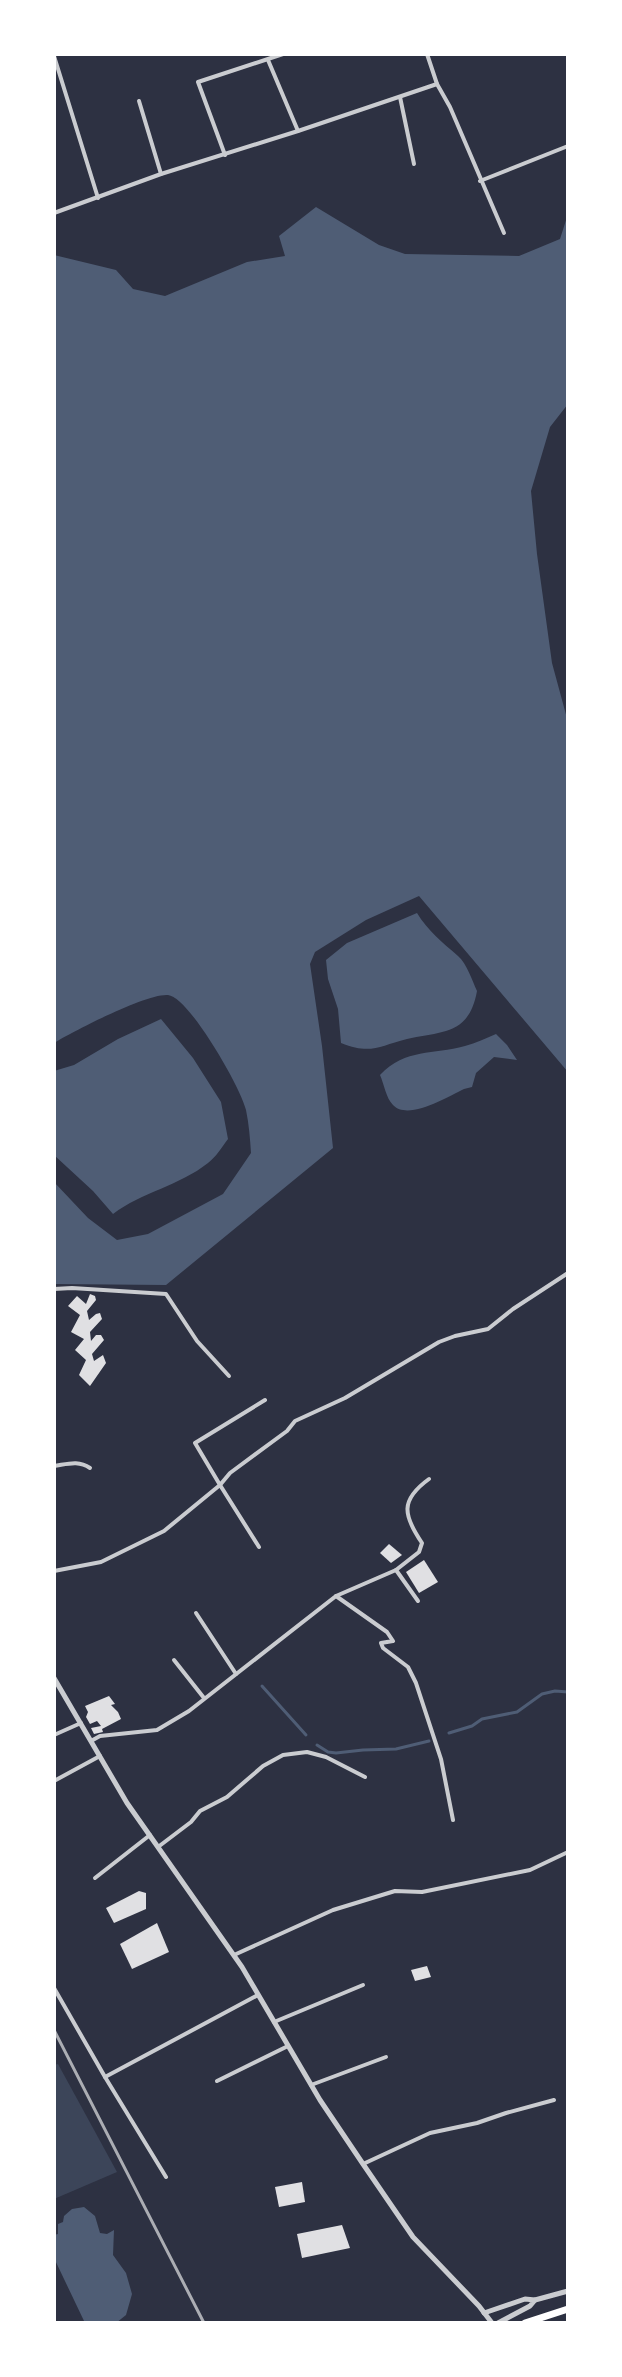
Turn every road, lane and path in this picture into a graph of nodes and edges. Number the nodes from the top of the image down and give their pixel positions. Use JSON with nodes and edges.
{"nodes":[{"id":1,"x":283,"y":54,"type":"edge"},
{"id":2,"x":427,"y":54,"type":"edge"},
{"id":3,"x":54,"y":56,"type":"edge"},
{"id":4,"x":268,"y":59,"type":"junction"},
{"id":5,"x":437,"y":84,"type":"junction"},
{"id":6,"x":400,"y":97,"type":"junction"},
{"id":7,"x":139,"y":101,"type":"dead end"},
{"id":8,"x":298,"y":131,"type":"junction"},
{"id":9,"x":568,"y":146,"type":"edge"},
{"id":10,"x":225,"y":155,"type":"junction"},
{"id":11,"x":414,"y":164,"type":"dead end"},
{"id":12,"x":161,"y":174,"type":"junction"},
{"id":13,"x":480,"y":181,"type":"junction"},
{"id":14,"x":98,"y":198,"type":"junction"},
{"id":15,"x":54,"y":213,"type":"edge"},
{"id":16,"x":504,"y":233,"type":"dead end"},
{"id":17,"x":568,"y":1273,"type":"edge"},
{"id":18,"x":54,"y":1289,"type":"edge"},
{"id":19,"x":229,"y":1376,"type":"dead end"},
{"id":20,"x":265,"y":1400,"type":"dead end"},
{"id":21,"x":54,"y":1466,"type":"edge"},
{"id":22,"x":90,"y":1468,"type":"dead end"},
{"id":23,"x":429,"y":1479,"type":"dead end"},
{"id":24,"x":220,"y":1485,"type":"junction"},
{"id":25,"x":259,"y":1547,"type":"dead end"},
{"id":26,"x":396,"y":1570,"type":"junction"},
{"id":27,"x":54,"y":1571,"type":"edge"},
{"id":28,"x":336,"y":1596,"type":"junction"},
{"id":29,"x":418,"y":1601,"type":"dead end"},
{"id":30,"x":196,"y":1613,"type":"dead end"},
{"id":31,"x":174,"y":1660,"type":"dead end"},
{"id":32,"x":236,"y":1674,"type":"junction"},
{"id":33,"x":54,"y":1678,"type":"edge"},
{"id":34,"x":204,"y":1698,"type":"junction"},
{"id":35,"x":81,"y":1723,"type":"junction"},
{"id":36,"x":54,"y":1735,"type":"edge"},
{"id":37,"x":91,"y":1741,"type":"junction"},
{"id":38,"x":100,"y":1756,"type":"junction"},
{"id":39,"x":365,"y":1777,"type":"dead end"},
{"id":40,"x":54,"y":1781,"type":"edge"},
{"id":41,"x":453,"y":1820,"type":"dead end"},
{"id":42,"x":150,"y":1835,"type":"junction"},
{"id":43,"x":158,"y":1847,"type":"junction"},
{"id":44,"x":568,"y":1852,"type":"edge"},
{"id":45,"x":95,"y":1878,"type":"dead end"},
{"id":46,"x":234,"y":1955,"type":"junction"},
{"id":47,"x":363,"y":1985,"type":"dead end"},
{"id":48,"x":54,"y":1988,"type":"edge"},
{"id":49,"x":258,"y":1995,"type":"junction"},
{"id":50,"x":274,"y":2022,"type":"junction"},
{"id":51,"x":288,"y":2046,"type":"junction"},
{"id":52,"x":386,"y":2057,"type":"dead end"},
{"id":53,"x":105,"y":2077,"type":"junction"},
{"id":54,"x":217,"y":2081,"type":"dead end"},
{"id":55,"x":311,"y":2085,"type":"junction"},
{"id":56,"x":554,"y":2100,"type":"dead end"},
{"id":57,"x":363,"y":2164,"type":"junction"},
{"id":58,"x":166,"y":2177,"type":"dead end"},
{"id":59,"x":568,"y":2291,"type":"edge"},
{"id":60,"x":535,"y":2300,"type":"junction"},
{"id":61,"x":568,"y":2309,"type":"edge"},
{"id":62,"x":484,"y":2313,"type":"junction"},
{"id":63,"x":495,"y":2323,"type":"edge"},
{"id":64,"x":525,"y":2323,"type":"edge"}],
"edges":[{"from":1,"to":4,"type":"street"},
{"from":2,"to":5,"type":"street"},
{"from":3,"to":14,"type":"street"},
{"from":4,"to":8,"type":"street"},
{"from":4,"to":10,"type":"street"},
{"from":5,"to":6,"type":"street"},
{"from":5,"to":13,"type":"street"},
{"from":6,"to":8,"type":"street"},
{"from":6,"to":11,"type":"street"},
{"from":7,"to":12,"type":"street"},
{"from":8,"to":10,"type":"street"},
{"from":9,"to":13,"type":"street"},
{"from":10,"to":12,"type":"street"},
{"from":12,"to":14,"type":"street"},
{"from":13,"to":16,"type":"street"},
{"from":14,"to":15,"type":"street"},
{"from":17,"to":24,"type":"street"},
{"from":18,"to":19,"type":"street"},
{"from":20,"to":24,"type":"street"},
{"from":21,"to":22,"type":"street"},
{"from":23,"to":26,"type":"street"},
{"from":24,"to":25,"type":"street"},
{"from":24,"to":27,"type":"street"},
{"from":26,"to":28,"type":"street"},
{"from":26,"to":29,"type":"street"},
{"from":28,"to":32,"type":"street"},
{"from":28,"to":41,"type":"street"},
{"from":30,"to":32,"type":"street"},
{"from":31,"to":34,"type":"street"},
{"from":32,"to":34,"type":"street"},
{"from":33,"to":35,"type":"street"},
{"from":34,"to":37,"type":"street"},
{"from":35,"to":36,"type":"street"},
{"from":35,"to":37,"type":"street"},
{"from":37,"to":38,"type":"street"},
{"from":38,"to":40,"type":"street"},
{"from":38,"to":42,"type":"street"},
{"from":39,"to":43,"type":"street"},
{"from":42,"to":43,"type":"street"},
{"from":42,"to":45,"type":"street"},
{"from":43,"to":46,"type":"street"},
{"from":44,"to":46,"type":"street"},
{"from":46,"to":49,"type":"street"},
{"from":47,"to":50,"type":"street"},
{"from":48,"to":53,"type":"street"},
{"from":49,"to":50,"type":"street"},
{"from":49,"to":53,"type":"street"},
{"from":50,"to":51,"type":"street"},
{"from":51,"to":54,"type":"street"},
{"from":51,"to":55,"type":"street"},
{"from":52,"to":55,"type":"street"},
{"from":53,"to":58,"type":"street"},
{"from":55,"to":57,"type":"street"},
{"from":56,"to":57,"type":"street"},
{"from":57,"to":62,"type":"street"},
{"from":59,"to":60,"type":"street"},
{"from":60,"to":62,"type":"street"},
{"from":60,"to":63,"type":"street"},
{"from":61,"to":64,"type":"highway"},
{"from":62,"to":63,"type":"street"}]}
